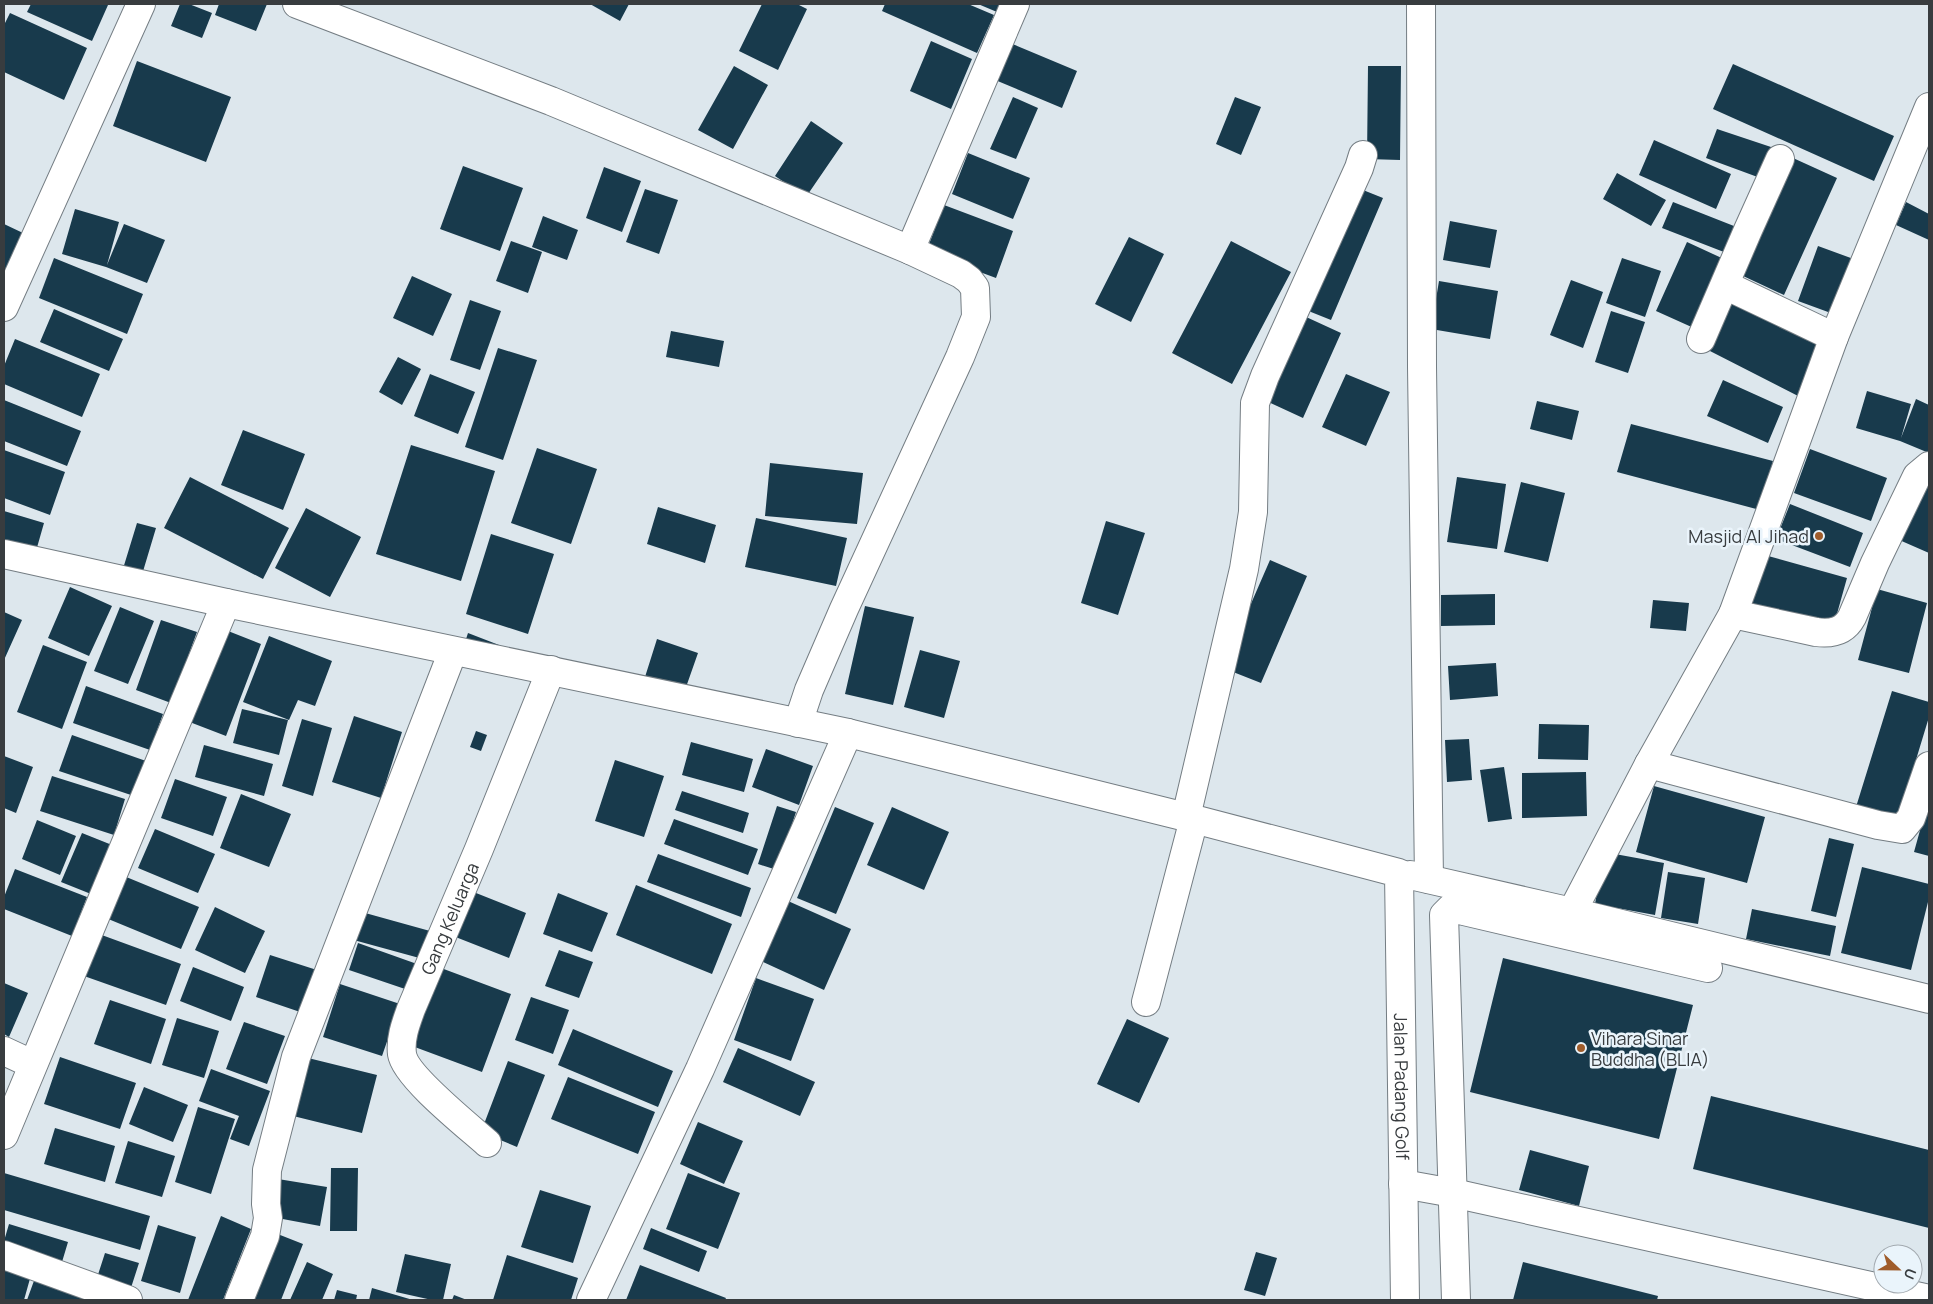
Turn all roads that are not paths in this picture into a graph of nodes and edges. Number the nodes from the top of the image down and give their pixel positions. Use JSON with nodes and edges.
{"nodes":[{"id":1,"x":141,"y":4,"type":"edge"},
{"id":2,"x":297,"y":4,"type":"edge"},
{"id":3,"x":1015,"y":4,"type":"edge"},
{"id":4,"x":1421,"y":4,"type":"edge"},
{"id":5,"x":1929,"y":107,"type":"edge"},
{"id":6,"x":1363,"y":155,"type":"dead end"},
{"id":7,"x":1780,"y":159,"type":"dead end"},
{"id":8,"x":910,"y":250,"type":"junction"},
{"id":9,"x":1725,"y":285,"type":"junction"},
{"id":10,"x":4,"y":307,"type":"edge"},
{"id":11,"x":1834,"y":337,"type":"junction"},
{"id":12,"x":1701,"y":339,"type":"dead end"},
{"id":13,"x":1929,"y":466,"type":"edge"},
{"id":14,"x":4,"y":554,"type":"edge"},
{"id":15,"x":226,"y":603,"type":"junction"},
{"id":16,"x":1733,"y":614,"type":"junction"},
{"id":17,"x":453,"y":651,"type":"junction"},
{"id":18,"x":552,"y":670,"type":"junction"},
{"id":19,"x":798,"y":723,"type":"junction"},
{"id":20,"x":848,"y":733,"type":"junction"},
{"id":21,"x":1650,"y":764,"type":"junction"},
{"id":22,"x":1929,"y":766,"type":"edge"},
{"id":23,"x":1190,"y":818,"type":"junction"},
{"id":24,"x":1399,"y":873,"type":"junction"},
{"id":25,"x":1429,"y":879,"type":"junction"},
{"id":26,"x":1572,"y":912,"type":"junction"},
{"id":27,"x":1708,"y":968,"type":"dead end"},
{"id":28,"x":1929,"y":999,"type":"edge"},
{"id":29,"x":1146,"y":1002,"type":"dead end"},
{"id":30,"x":4,"y":1051,"type":"edge"},
{"id":31,"x":32,"y":1064,"type":"junction"},
{"id":32,"x":4,"y":1135,"type":"edge"},
{"id":33,"x":487,"y":1143,"type":"dead end"},
{"id":34,"x":1403,"y":1184,"type":"junction"},
{"id":35,"x":1453,"y":1193,"type":"junction"},
{"id":36,"x":4,"y":1255,"type":"edge"},
{"id":37,"x":1929,"y":1299,"type":"edge"},
{"id":38,"x":128,"y":1300,"type":"edge"},
{"id":39,"x":239,"y":1300,"type":"edge"},
{"id":40,"x":591,"y":1300,"type":"edge"},
{"id":41,"x":1405,"y":1300,"type":"edge"},
{"id":42,"x":1456,"y":1300,"type":"edge"}],
"edges":[{"from":1,"to":10,"type":"street"},
{"from":2,"to":8,"type":"street"},
{"from":3,"to":8,"type":"street"},
{"from":4,"to":25,"type":"street"},
{"from":5,"to":11,"type":"street"},
{"from":6,"to":23,"type":"street"},
{"from":7,"to":9,"type":"street"},
{"from":8,"to":19,"type":"street"},
{"from":9,"to":11,"type":"street"},
{"from":9,"to":12,"type":"street"},
{"from":11,"to":16,"type":"street"},
{"from":13,"to":16,"type":"street"},
{"from":14,"to":15,"type":"street"},
{"from":15,"to":17,"type":"street"},
{"from":15,"to":31,"type":"street"},
{"from":16,"to":21,"type":"street"},
{"from":17,"to":18,"type":"street"},
{"from":17,"to":39,"type":"street"},
{"from":18,"to":19,"type":"street"},
{"from":18,"to":33,"type":"street","name":"Gang Keluarga"},
{"from":19,"to":20,"type":"street"},
{"from":20,"to":23,"type":"street"},
{"from":20,"to":40,"type":"street"},
{"from":21,"to":22,"type":"street"},
{"from":21,"to":26,"type":"street"},
{"from":23,"to":24,"type":"street"},
{"from":23,"to":29,"type":"street"},
{"from":24,"to":25,"type":"street"},
{"from":24,"to":34,"type":"street","name":"Jalan Padang Golf"},
{"from":25,"to":26,"type":"street"},
{"from":26,"to":28,"type":"street"},
{"from":27,"to":35,"type":"street"},
{"from":30,"to":31,"type":"street"},
{"from":31,"to":32,"type":"street"},
{"from":34,"to":35,"type":"street"},
{"from":34,"to":41,"type":"street","name":"Jalan Padang Golf"},
{"from":35,"to":37,"type":"street"},
{"from":35,"to":42,"type":"street"},
{"from":36,"to":38,"type":"street"}]}
